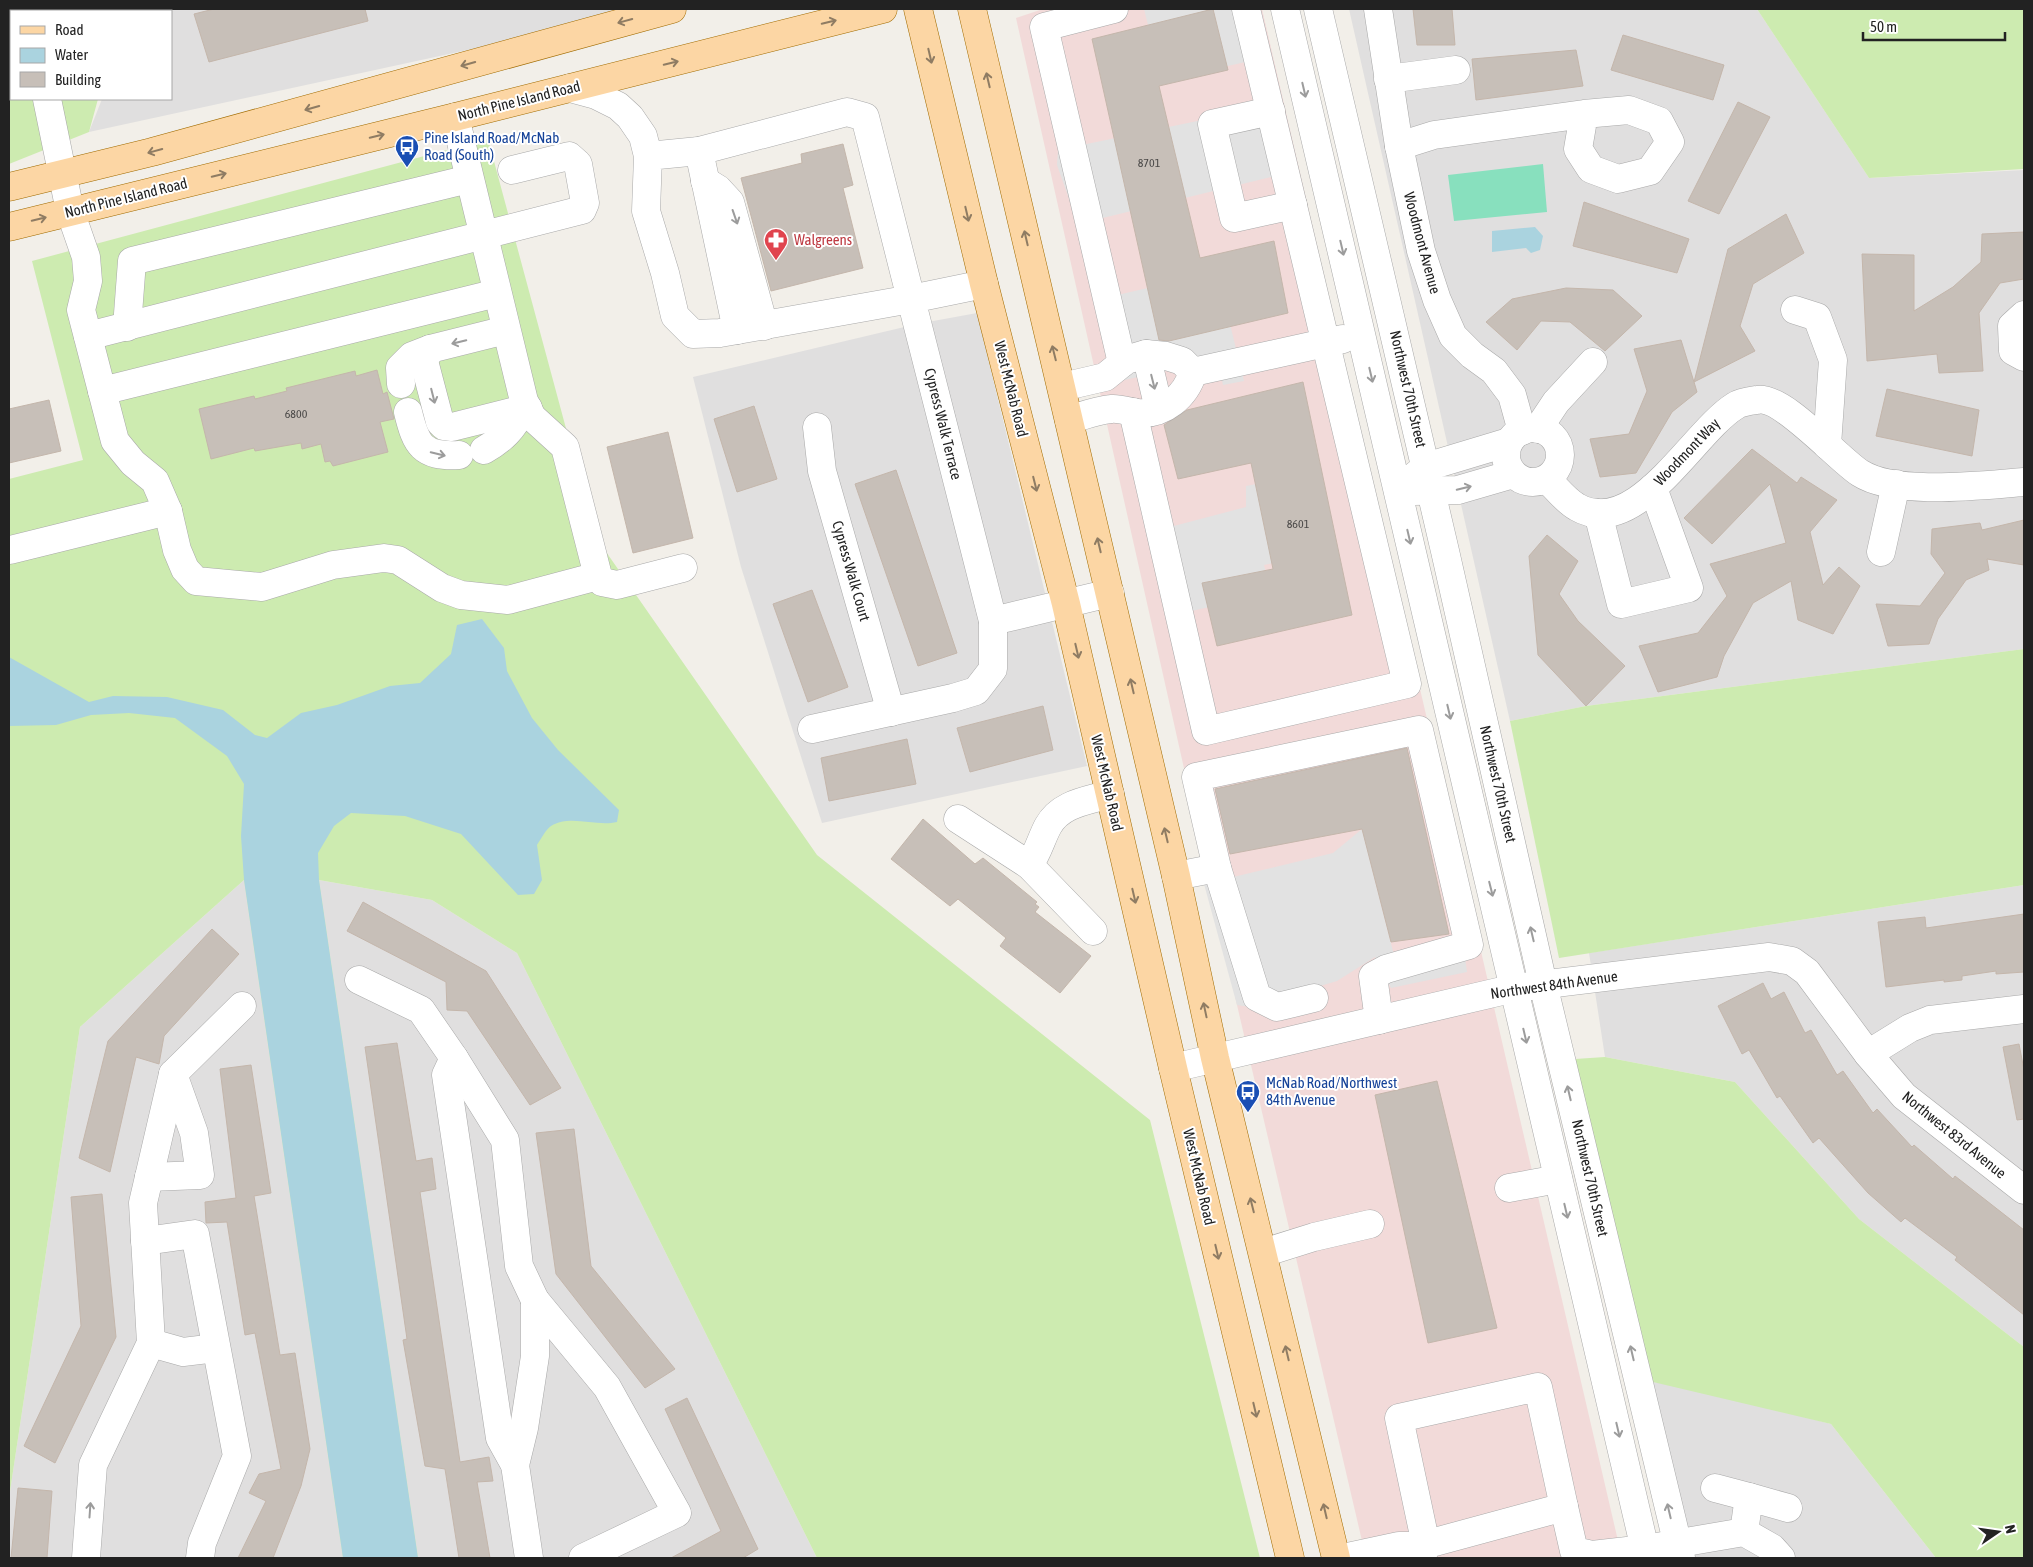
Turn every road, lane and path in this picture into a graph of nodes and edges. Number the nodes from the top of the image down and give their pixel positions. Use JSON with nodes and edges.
{"nodes":[{"id":1,"x":672,"y":9,"type":"edge"},
{"id":2,"x":883,"y":9,"type":"edge"},
{"id":3,"x":918,"y":9,"type":"edge"},
{"id":4,"x":972,"y":9,"type":"edge"},
{"id":5,"x":1114,"y":9,"type":"edge"},
{"id":6,"x":1246,"y":9,"type":"edge"},
{"id":7,"x":1285,"y":9,"type":"edge"},
{"id":8,"x":1318,"y":9,"type":"edge"},
{"id":9,"x":1378,"y":9,"type":"edge"},
{"id":10,"x":1326,"y":44,"type":"junction"},
{"id":11,"x":1295,"y":53,"type":"junction"},
{"id":12,"x":1456,"y":70,"type":"dead end"},
{"id":13,"x":1388,"y":79,"type":"junction"},
{"id":14,"x":570,"y":88,"type":"junction"},
{"id":15,"x":48,"y":100,"type":"edge"},
{"id":16,"x":1270,"y":111,"type":"junction"},
{"id":17,"x":1584,"y":114,"type":"dead end"},
{"id":18,"x":455,"y":118,"type":"junction"},
{"id":19,"x":1398,"y":146,"type":"junction"},
{"id":20,"x":699,"y":150,"type":"junction"},
{"id":21,"x":648,"y":156,"type":"junction"},
{"id":22,"x":1356,"y":168,"type":"junction"},
{"id":23,"x":512,"y":170,"type":"dead end"},
{"id":24,"x":61,"y":174,"type":"junction"},
{"id":25,"x":1324,"y":175,"type":"junction"},
{"id":26,"x":469,"y":179,"type":"junction"},
{"id":27,"x":705,"y":181,"type":"junction"},
{"id":28,"x":9,"y":187,"type":"edge"},
{"id":29,"x":1293,"y":205,"type":"junction"},
{"id":30,"x":70,"y":211,"type":"junction"},
{"id":31,"x":9,"y":227,"type":"edge"},
{"id":32,"x":484,"y":237,"type":"junction"},
{"id":33,"x":984,"y":284,"type":"junction"},
{"id":34,"x":497,"y":293,"type":"junction"},
{"id":35,"x":911,"y":299,"type":"junction"},
{"id":36,"x":1795,"y":310,"type":"dead end"},
{"id":37,"x":2024,"y":315,"type":"edge"},
{"id":38,"x":127,"y":326,"type":"junction"},
{"id":39,"x":764,"y":326,"type":"junction"},
{"id":40,"x":506,"y":330,"type":"junction"},
{"id":41,"x":737,"y":330,"type":"junction"},
{"id":42,"x":1362,"y":334,"type":"junction"},
{"id":43,"x":88,"y":336,"type":"junction"},
{"id":44,"x":1326,"y":343,"type":"junction"},
{"id":45,"x":430,"y":349,"type":"junction"},
{"id":46,"x":2024,"y":357,"type":"edge"},
{"id":47,"x":1134,"y":359,"type":"junction"},
{"id":48,"x":1593,"y":362,"type":"dead end"},
{"id":49,"x":1193,"y":372,"type":"junction"},
{"id":50,"x":401,"y":384,"type":"dead end"},
{"id":51,"x":1062,"y":387,"type":"junction"},
{"id":52,"x":102,"y":391,"type":"junction"},
{"id":53,"x":526,"y":409,"type":"junction"},
{"id":54,"x":1146,"y":410,"type":"junction"},
{"id":55,"x":408,"y":412,"type":"dead end"},
{"id":56,"x":1069,"y":420,"type":"junction"},
{"id":57,"x":817,"y":428,"type":"dead end"},
{"id":58,"x":1523,"y":434,"type":"junction"},
{"id":59,"x":1827,"y":445,"type":"junction"},
{"id":60,"x":1513,"y":474,"type":"junction"},
{"id":61,"x":1547,"y":478,"type":"junction"},
{"id":62,"x":1429,"y":479,"type":"junction"},
{"id":63,"x":2024,"y":482,"type":"edge"},
{"id":64,"x":1896,"y":484,"type":"junction"},
{"id":65,"x":1653,"y":488,"type":"junction"},
{"id":66,"x":1398,"y":490,"type":"junction"},
{"id":67,"x":168,"y":511,"type":"junction"},
{"id":68,"x":1598,"y":514,"type":"junction"},
{"id":69,"x":10,"y":550,"type":"dead end"},
{"id":70,"x":1881,"y":552,"type":"dead end"},
{"id":71,"x":682,"y":568,"type":"dead end"},
{"id":72,"x":598,"y":576,"type":"junction"},
{"id":73,"x":1110,"y":593,"type":"junction"},
{"id":74,"x":1066,"y":604,"type":"junction"},
{"id":75,"x":993,"y":621,"type":"junction"},
{"id":76,"x":1474,"y":677,"type":"junction"},
{"id":77,"x":1443,"y":684,"type":"junction"},
{"id":78,"x":892,"y":712,"type":"junction"},
{"id":79,"x":812,"y":729,"type":"dead end"},
{"id":80,"x":1110,"y":794,"type":"junction"},
{"id":81,"x":958,"y":819,"type":"dead end"},
{"id":82,"x":1029,"y":865,"type":"junction"},
{"id":83,"x":1217,"y":868,"type":"junction"},
{"id":84,"x":1176,"y":876,"type":"junction"},
{"id":85,"x":1093,"y":931,"type":"dead end"},
{"id":86,"x":359,"y":980,"type":"dead end"},
{"id":87,"x":1543,"y":984,"type":"junction"},
{"id":88,"x":1515,"y":988,"type":"junction"},
{"id":89,"x":1314,"y":998,"type":"dead end"},
{"id":90,"x":242,"y":1006,"type":"dead end"},
{"id":91,"x":2024,"y":1009,"type":"edge"},
{"id":92,"x":1380,"y":1020,"type":"junction"},
{"id":93,"x":1868,"y":1054,"type":"junction"},
{"id":94,"x":454,"y":1058,"type":"junction"},
{"id":95,"x":1215,"y":1058,"type":"junction"},
{"id":96,"x":1173,"y":1068,"type":"junction"},
{"id":97,"x":173,"y":1074,"type":"junction"},
{"id":98,"x":149,"y":1177,"type":"junction"},
{"id":99,"x":1558,"y":1178,"type":"junction"},
{"id":100,"x":1509,"y":1188,"type":"dead end"},
{"id":101,"x":2024,"y":1190,"type":"edge"},
{"id":102,"x":1370,"y":1224,"type":"dead end"},
{"id":103,"x":145,"y":1241,"type":"junction"},
{"id":104,"x":1263,"y":1253,"type":"junction"},
{"id":105,"x":535,"y":1300,"type":"junction"},
{"id":106,"x":151,"y":1343,"type":"junction"},
{"id":107,"x":216,"y":1348,"type":"junction"},
{"id":108,"x":516,"y":1465,"type":"junction"},
{"id":109,"x":1714,"y":1488,"type":"dead end"},
{"id":110,"x":1749,"y":1497,"type":"junction"},
{"id":111,"x":1564,"y":1508,"type":"junction"},
{"id":112,"x":1788,"y":1508,"type":"dead end"},
{"id":113,"x":1744,"y":1532,"type":"junction"},
{"id":114,"x":1423,"y":1550,"type":"edge"},
{"id":115,"x":1679,"y":1550,"type":"edge"},
{"id":116,"x":201,"y":1551,"type":"edge"},
{"id":117,"x":1646,"y":1554,"type":"edge"},
{"id":118,"x":86,"y":1558,"type":"edge"},
{"id":119,"x":529,"y":1558,"type":"edge"},
{"id":120,"x":583,"y":1558,"type":"edge"},
{"id":121,"x":1290,"y":1558,"type":"edge"},
{"id":122,"x":1336,"y":1558,"type":"edge"},
{"id":123,"x":1343,"y":1558,"type":"edge"},
{"id":124,"x":1781,"y":1558,"type":"edge"}],
"edges":[{"from":1,"to":24,"type":"main road","one_way":true},
{"from":14,"to":2,"type":"main road","name":"North Pine Island Road","one_way":true},
{"from":3,"to":33,"type":"main road","name":"West McNab Road","one_way":true},
{"from":51,"to":4,"type":"main road","one_way":true},
{"from":5,"to":47,"type":"street"},
{"from":6,"to":16,"type":"street"},
{"from":7,"to":11,"type":"street","name":"Northwest 70th Street"},
{"from":8,"to":10,"type":"street","name":"Northwest 70th Street"},
{"from":9,"to":13,"type":"street","name":"Woodmont Avenue"},
{"from":10,"to":11,"type":"street"},
{"from":10,"to":22,"type":"street","name":"Northwest 70th Street"},
{"from":11,"to":25,"type":"street","name":"Northwest 70th Street","one_way":true},
{"from":12,"to":13,"type":"street"},
{"from":13,"to":19,"type":"street","name":"Woodmont Avenue"},
{"from":14,"to":18,"type":"main road","name":"North Pine Island Road"},
{"from":14,"to":21,"type":"street"},
{"from":15,"to":24,"type":"street"},
{"from":16,"to":29,"type":"street"},
{"from":16,"to":29,"type":"street"},
{"from":17,"to":19,"type":"street"},
{"from":18,"to":26,"type":"street"},
{"from":30,"to":18,"type":"main road","name":"North Pine Island Road","one_way":true},
{"from":19,"to":58,"type":"street","name":"Woodmont Avenue"},
{"from":20,"to":21,"type":"street"},
{"from":20,"to":27,"type":"street"},
{"from":20,"to":35,"type":"street","name":"Cypress Walk Terrace"},
{"from":21,"to":41,"type":"street"},
{"from":22,"to":25,"type":"street"},
{"from":22,"to":62,"type":"street","name":"Northwest 70th Street"},
{"from":23,"to":32,"type":"street"},
{"from":24,"to":28,"type":"main road"},
{"from":24,"to":30,"type":"street"},
{"from":25,"to":42,"type":"street","name":"Northwest 70th Street","one_way":true},
{"from":26,"to":32,"type":"street"},
{"from":26,"to":38,"type":"street"},
{"from":27,"to":39,"type":"street","one_way":true},
{"from":27,"to":41,"type":"street"},
{"from":29,"to":44,"type":"street"},
{"from":31,"to":30,"type":"main road","name":"North Pine Island Road","one_way":true},
{"from":30,"to":43,"type":"street"},
{"from":32,"to":34,"type":"street"},
{"from":32,"to":38,"type":"street"},
{"from":33,"to":35,"type":"street"},
{"from":33,"to":74,"type":"main road","name":"West McNab Road","one_way":true},
{"from":34,"to":40,"type":"street"},
{"from":34,"to":52,"type":"street"},
{"from":35,"to":39,"type":"street"},
{"from":35,"to":75,"type":"street","name":"Cypress Walk Terrace"},
{"from":36,"to":59,"type":"street"},
{"from":37,"to":46,"type":"street"},
{"from":38,"to":43,"type":"street"},
{"from":39,"to":41,"type":"street"},
{"from":40,"to":45,"type":"street","one_way":true},
{"from":40,"to":53,"type":"street"},
{"from":42,"to":44,"type":"street"},
{"from":42,"to":66,"type":"street","name":"Northwest 70th Street","one_way":true},
{"from":43,"to":52,"type":"street"},
{"from":44,"to":49,"type":"street"},
{"from":44,"to":54,"type":"street"},
{"from":45,"to":50,"type":"street"},
{"from":45,"to":53,"type":"street","one_way":true},
{"from":47,"to":49,"type":"street"},
{"from":47,"to":51,"type":"street"},
{"from":47,"to":54,"type":"street","one_way":true},
{"from":48,"to":58,"type":"street"},
{"from":49,"to":54,"type":"street"},
{"from":51,"to":56,"type":"main road"},
{"from":52,"to":67,"type":"street"},
{"from":55,"to":53,"type":"street","one_way":true},
{"from":53,"to":72,"type":"street"},
{"from":54,"to":56,"type":"street"},
{"from":73,"to":56,"type":"main road","one_way":true},
{"from":57,"to":78,"type":"street","name":"Cypress Walk Court"},
{"from":58,"to":60,"type":"street"},
{"from":58,"to":61,"type":"street"},
{"from":58,"to":62,"type":"street"},
{"from":59,"to":64,"type":"street","name":"Woodmont Way"},
{"from":59,"to":65,"type":"street","name":"Woodmont Way"},
{"from":60,"to":61,"type":"street"},
{"from":62,"to":60,"type":"street","one_way":true},
{"from":61,"to":68,"type":"street"},
{"from":62,"to":66,"type":"street"},
{"from":62,"to":76,"type":"street","name":"Northwest 70th Street"},
{"from":63,"to":64,"type":"street","name":"Woodmont Way"},
{"from":64,"to":70,"type":"street"},
{"from":65,"to":68,"type":"street","name":"Woodmont Way"},
{"from":65,"to":68,"type":"street"},
{"from":66,"to":77,"type":"street","name":"Northwest 70th Street","one_way":true},
{"from":67,"to":69,"type":"street"},
{"from":67,"to":72,"type":"street"},
{"from":71,"to":72,"type":"street"},
{"from":73,"to":74,"type":"street"},
{"from":84,"to":73,"type":"main road","one_way":true},
{"from":74,"to":75,"type":"street"},
{"from":74,"to":80,"type":"main road","name":"West McNab Road","one_way":true},
{"from":75,"to":78,"type":"street","name":"Cypress Walk Terrace"},
{"from":76,"to":77,"type":"street"},
{"from":87,"to":76,"type":"street","name":"Northwest 70th Street","one_way":true},
{"from":77,"to":88,"type":"street","name":"Northwest 70th Street","one_way":true},
{"from":78,"to":79,"type":"street","name":"Cypress Walk Terrace"},
{"from":80,"to":82,"type":"street"},
{"from":80,"to":96,"type":"main road","name":"West McNab Road","one_way":true},
{"from":81,"to":82,"type":"street"},
{"from":82,"to":85,"type":"street"},
{"from":83,"to":84,"type":"street"},
{"from":83,"to":89,"type":"street"},
{"from":83,"to":92,"type":"street"},
{"from":95,"to":84,"type":"main road","one_way":true},
{"from":86,"to":94,"type":"street"},
{"from":87,"to":88,"type":"street","name":"Northwest 84th Avenue"},
{"from":87,"to":93,"type":"street","name":"Northwest 84th Avenue"},
{"from":115,"to":87,"type":"street","name":"Northwest 70th Street","one_way":true},
{"from":88,"to":92,"type":"street","name":"Northwest 84th Avenue"},
{"from":88,"to":99,"type":"street","name":"Northwest 70th Street","one_way":true},
{"from":90,"to":97,"type":"street"},
{"from":91,"to":93,"type":"street"},
{"from":92,"to":95,"type":"street","name":"Northwest 84th Avenue"},
{"from":93,"to":101,"type":"street","name":"Northwest 83rd Avenue"},
{"from":94,"to":105,"type":"street"},
{"from":94,"to":108,"type":"street"},
{"from":95,"to":96,"type":"street","name":"Northwest 84th Avenue"},
{"from":104,"to":95,"type":"main road","one_way":true},
{"from":96,"to":121,"type":"main road","name":"West McNab Road","one_way":true},
{"from":97,"to":98,"type":"street"},
{"from":97,"to":98,"type":"street"},
{"from":98,"to":103,"type":"street"},
{"from":99,"to":100,"type":"street"},
{"from":99,"to":117,"type":"street","name":"Northwest 70th Street","one_way":true},
{"from":102,"to":104,"type":"street"},
{"from":103,"to":106,"type":"street"},
{"from":103,"to":107,"type":"street"},
{"from":122,"to":104,"type":"main road","one_way":true},
{"from":105,"to":108,"type":"street"},
{"from":105,"to":120,"type":"street"},
{"from":106,"to":107,"type":"street"},
{"from":118,"to":106,"type":"street","one_way":true},
{"from":107,"to":116,"type":"street"},
{"from":108,"to":119,"type":"street"},
{"from":109,"to":110,"type":"street"},
{"from":110,"to":112,"type":"street"},
{"from":110,"to":113,"type":"street"},
{"from":111,"to":114,"type":"street"},
{"from":111,"to":114,"type":"street"},
{"from":111,"to":117,"type":"street"},
{"from":113,"to":115,"type":"street"},
{"from":113,"to":124,"type":"street"},
{"from":114,"to":123,"type":"street"},
{"from":115,"to":117,"type":"street"}]}
